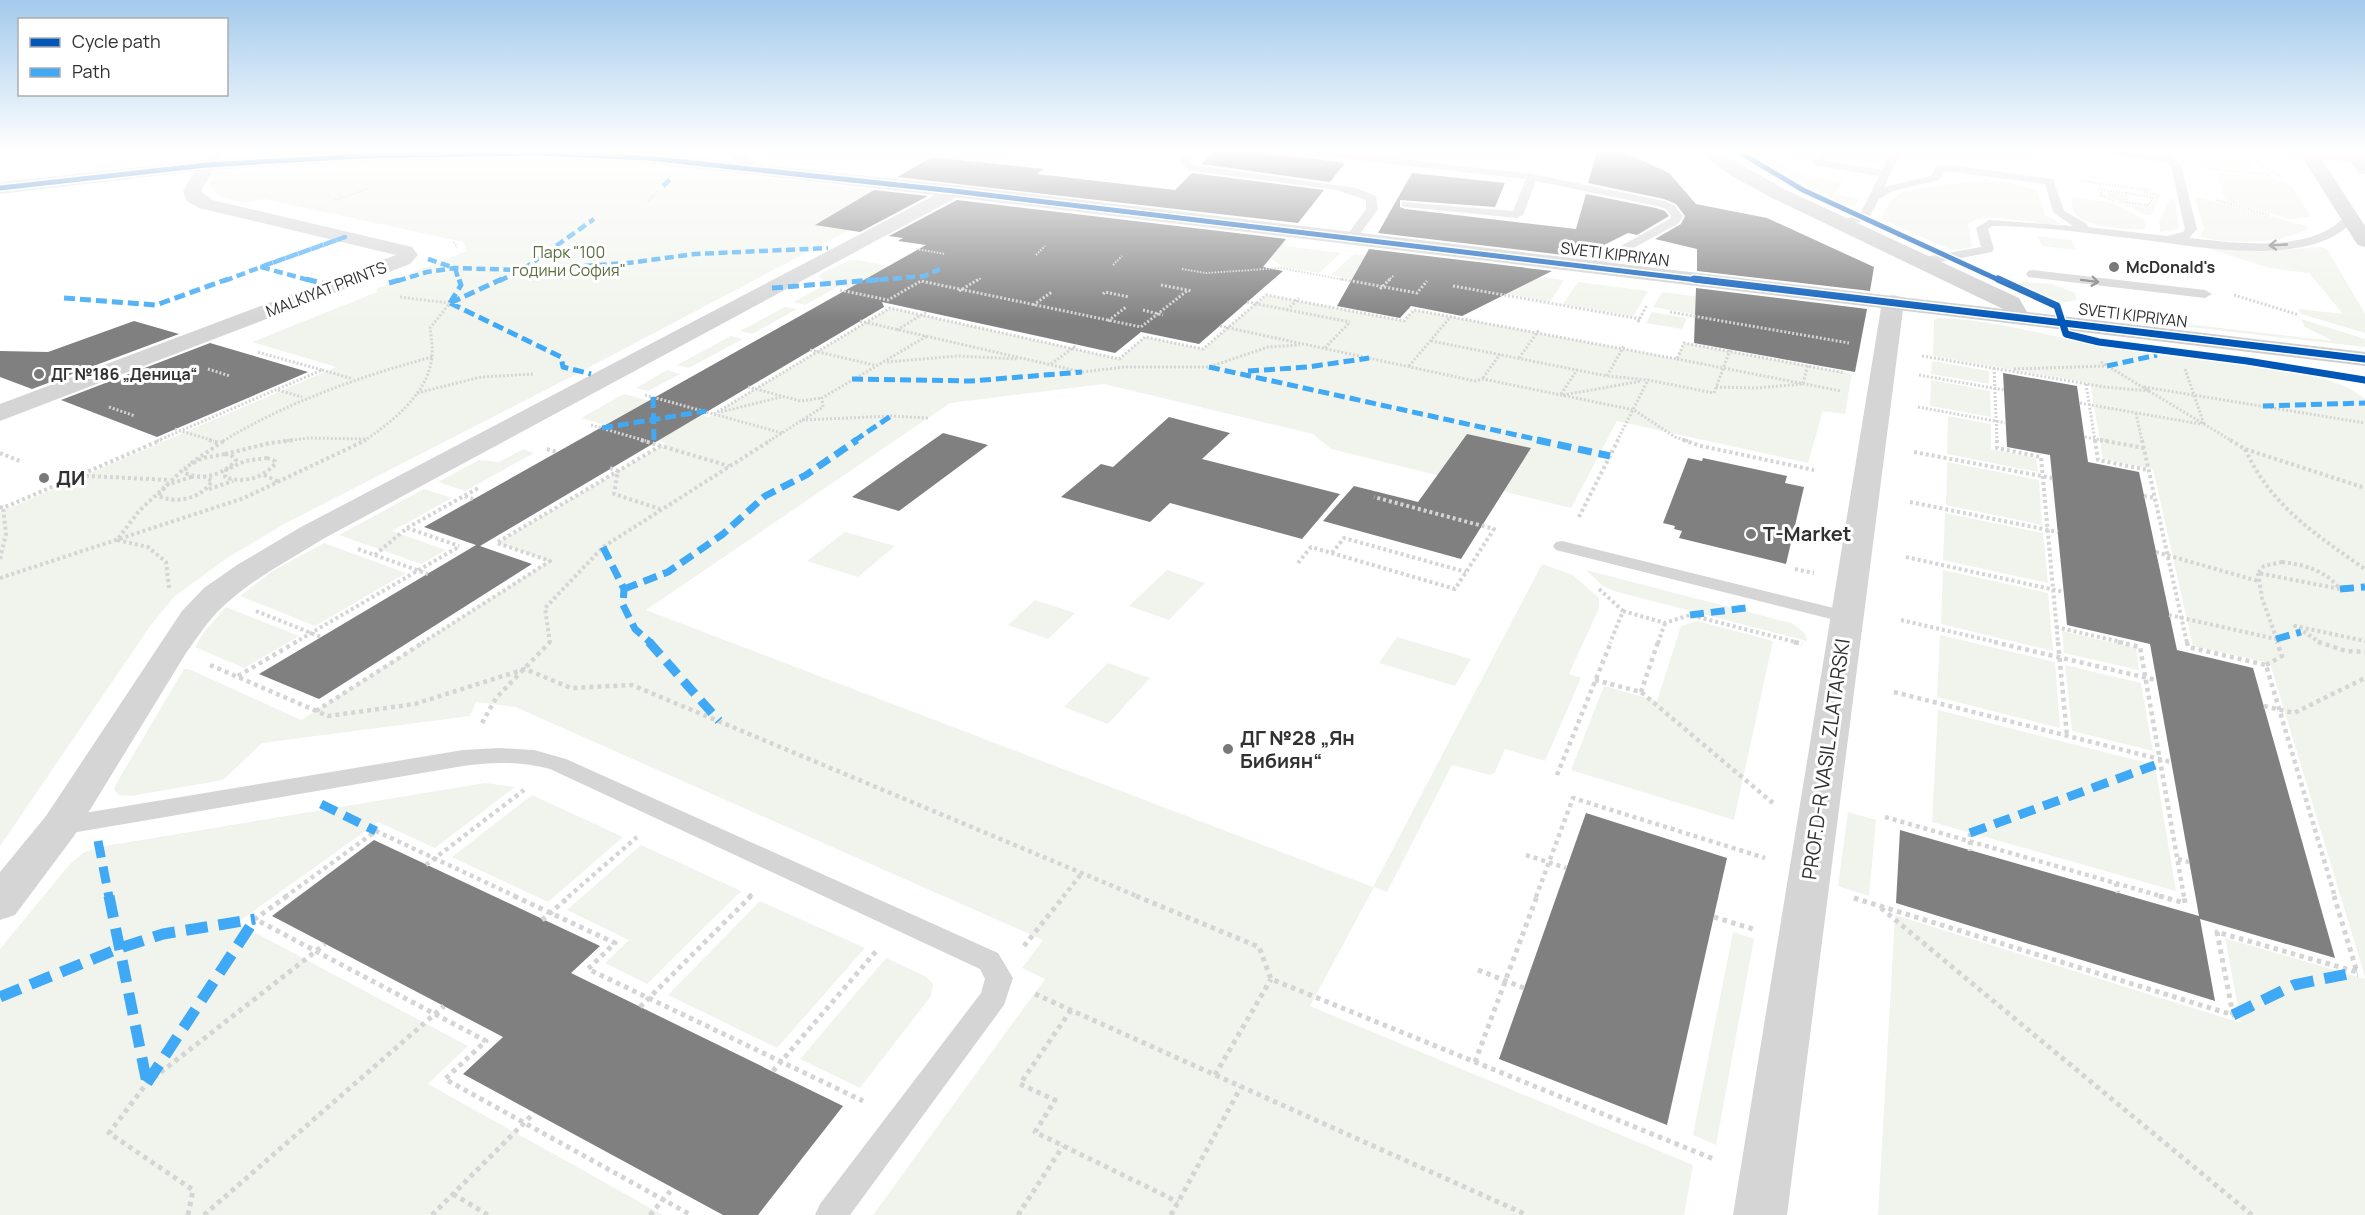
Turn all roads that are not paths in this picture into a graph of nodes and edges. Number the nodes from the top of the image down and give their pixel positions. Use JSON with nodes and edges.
{"nodes":[{"id":1,"x":226,"y":209,"type":"edge"},
{"id":2,"x":921,"y":209,"type":"edge"},
{"id":3,"x":1104,"y":209,"type":"edge"},
{"id":4,"x":1372,"y":209,"type":"edge"},
{"id":5,"x":1453,"y":209,"type":"edge"},
{"id":6,"x":1519,"y":209,"type":"edge"},
{"id":7,"x":1671,"y":209,"type":"edge"},
{"id":8,"x":1812,"y":209,"type":"edge"},
{"id":9,"x":1869,"y":209,"type":"edge"},
{"id":10,"x":2058,"y":209,"type":"edge"},
{"id":11,"x":2186,"y":209,"type":"edge"},
{"id":12,"x":2344,"y":209,"type":"edge"},
{"id":13,"x":2350,"y":217,"type":"junction"},
{"id":14,"x":1840,"y":222,"type":"junction"},
{"id":15,"x":2127,"y":235,"type":"junction"},
{"id":16,"x":1351,"y":238,"type":"junction"},
{"id":17,"x":2162,"y":238,"type":"junction"},
{"id":18,"x":2365,"y":241,"type":"edge"},
{"id":19,"x":1924,"y":261,"type":"junction"},
{"id":20,"x":1592,"y":267,"type":"junction"},
{"id":21,"x":2032,"y":274,"type":"dead end"},
{"id":22,"x":2205,"y":294,"type":"dead end"},
{"id":23,"x":1893,"y":302,"type":"junction"},
{"id":24,"x":2018,"y":317,"type":"junction"},
{"id":25,"x":2365,"y":359,"type":"edge"},
{"id":26,"x":0,"y":413,"type":"edge"},
{"id":27,"x":1562,"y":546,"type":"dead end"},
{"id":28,"x":1847,"y":617,"type":"junction"},
{"id":29,"x":60,"y":826,"type":"junction"},
{"id":30,"x":0,"y":903,"type":"edge"},
{"id":31,"x":831,"y":1215,"type":"edge"},
{"id":32,"x":1760,"y":1215,"type":"edge"}],
"edges":[{"from":1,"to":26,"type":"street","name":"MALKIYAT PRINTS"},
{"from":2,"to":29,"type":"street"},
{"from":3,"to":16,"type":"street","name":"SVETI KIPRIYAN"},
{"from":4,"to":16,"type":"lane"},
{"from":5,"to":6,"type":"lane"},
{"from":7,"to":20,"type":"lane"},
{"from":8,"to":14,"type":"street"},
{"from":9,"to":14,"type":"lane"},
{"from":10,"to":15,"type":"lane"},
{"from":11,"to":17,"type":"lane"},
{"from":12,"to":13,"type":"main road"},
{"from":13,"to":17,"type":"lane","one_way":true},
{"from":13,"to":18,"type":"main road"},
{"from":14,"to":19,"type":"street"},
{"from":15,"to":17,"type":"lane"},
{"from":15,"to":19,"type":"lane"},
{"from":16,"to":20,"type":"street","name":"SVETI KIPRIYAN"},
{"from":19,"to":24,"type":"street"},
{"from":20,"to":23,"type":"street","name":"SVETI KIPRIYAN"},
{"from":21,"to":22,"type":"lane","one_way":true},
{"from":23,"to":24,"type":"street","name":"SVETI KIPRIYAN"},
{"from":23,"to":28,"type":"street","name":"PROF.D-R VASIL ZLATARSKI"},
{"from":24,"to":25,"type":"street","name":"SVETI KIPRIYAN"},
{"from":27,"to":28,"type":"lane"},
{"from":28,"to":32,"type":"street","name":"PROF.D-R VASIL ZLATARSKI"},
{"from":29,"to":30,"type":"street"},
{"from":29,"to":31,"type":"lane"}]}
